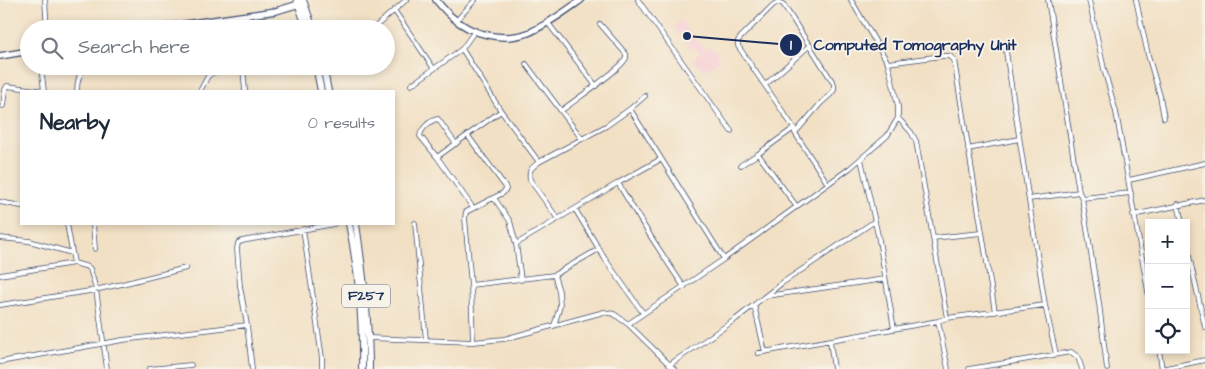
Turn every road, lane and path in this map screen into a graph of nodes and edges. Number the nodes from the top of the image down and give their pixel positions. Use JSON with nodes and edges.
{"nodes":[{"id":1,"x":45,"y":0,"type":"edge"},
{"id":2,"x":406,"y":0,"type":"edge"},
{"id":3,"x":436,"y":0,"type":"edge"},
{"id":4,"x":475,"y":0,"type":"edge"},
{"id":5,"x":638,"y":0,"type":"edge"},
{"id":6,"x":851,"y":0,"type":"edge"},
{"id":7,"x":1048,"y":0,"type":"edge"},
{"id":8,"x":1089,"y":0,"type":"edge"},
{"id":9,"x":1136,"y":0,"type":"edge"},
{"id":10,"x":300,"y":1,"type":"edge"},
{"id":11,"x":576,"y":1,"type":"edge"},
{"id":12,"x":394,"y":10,"type":"junction"},
{"id":13,"x":46,"y":20,"type":"edge"},
{"id":14,"x":210,"y":20,"type":"edge"},
{"id":15,"x":305,"y":20,"type":"edge"},
{"id":16,"x":309,"y":20,"type":"edge"},
{"id":17,"x":382,"y":20,"type":"edge"},
{"id":18,"x":456,"y":21,"type":"junction"},
{"id":19,"x":548,"y":23,"type":"junction"},
{"id":20,"x":600,"y":24,"type":"dead end"},
{"id":21,"x":474,"y":32,"type":"junction"},
{"id":22,"x":810,"y":45,"type":"junction"},
{"id":23,"x":1005,"y":46,"type":"dead end"},
{"id":24,"x":462,"y":49,"type":"junction"},
{"id":25,"x":20,"y":53,"type":"edge"},
{"id":26,"x":0,"y":56,"type":"edge"},
{"id":27,"x":888,"y":63,"type":"junction"},
{"id":28,"x":526,"y":64,"type":"dead end"},
{"id":29,"x":434,"y":69,"type":"junction"},
{"id":30,"x":42,"y":75,"type":"edge"},
{"id":31,"x":80,"y":75,"type":"edge"},
{"id":32,"x":210,"y":75,"type":"edge"},
{"id":33,"x":244,"y":75,"type":"edge"},
{"id":34,"x":318,"y":75,"type":"edge"},
{"id":35,"x":325,"y":75,"type":"edge"},
{"id":36,"x":411,"y":85,"type":"dead end"},
{"id":37,"x":765,"y":85,"type":"junction"},
{"id":38,"x":596,"y":86,"type":"junction"},
{"id":39,"x":37,"y":90,"type":"edge"},
{"id":40,"x":44,"y":90,"type":"edge"},
{"id":41,"x":77,"y":90,"type":"edge"},
{"id":42,"x":201,"y":90,"type":"edge"},
{"id":43,"x":245,"y":90,"type":"edge"},
{"id":44,"x":321,"y":90,"type":"edge"},
{"id":45,"x":328,"y":90,"type":"edge"},
{"id":46,"x":645,"y":96,"type":"dead end"},
{"id":47,"x":3,"y":106,"type":"dead end"},
{"id":48,"x":630,"y":108,"type":"junction"},
{"id":49,"x":561,"y":110,"type":"junction"},
{"id":50,"x":501,"y":111,"type":"junction"},
{"id":51,"x":898,"y":118,"type":"junction"},
{"id":52,"x":1164,"y":118,"type":"dead end"},
{"id":53,"x":730,"y":131,"type":"dead end"},
{"id":54,"x":794,"y":131,"type":"junction"},
{"id":55,"x":468,"y":136,"type":"junction"},
{"id":56,"x":582,"y":139,"type":"junction"},
{"id":57,"x":1019,"y":140,"type":"junction"},
{"id":58,"x":456,"y":144,"type":"junction"},
{"id":59,"x":968,"y":149,"type":"junction"},
{"id":60,"x":758,"y":154,"type":"junction"},
{"id":61,"x":437,"y":157,"type":"junction"},
{"id":62,"x":661,"y":159,"type":"junction"},
{"id":63,"x":860,"y":159,"type":"junction"},
{"id":64,"x":539,"y":162,"type":"junction"},
{"id":65,"x":1205,"y":163,"type":"edge"},
{"id":66,"x":740,"y":165,"type":"dead end"},
{"id":67,"x":1128,"y":180,"type":"junction"},
{"id":68,"x":618,"y":183,"type":"junction"},
{"id":69,"x":828,"y":184,"type":"junction"},
{"id":70,"x":1079,"y":192,"type":"junction"},
{"id":71,"x":1131,"y":193,"type":"junction"},
{"id":72,"x":494,"y":198,"type":"junction"},
{"id":73,"x":1082,"y":198,"type":"junction"},
{"id":74,"x":1028,"y":199,"type":"junction"},
{"id":75,"x":1205,"y":200,"type":"edge"},
{"id":76,"x":0,"y":202,"type":"edge"},
{"id":77,"x":1178,"y":204,"type":"junction"},
{"id":78,"x":20,"y":206,"type":"edge"},
{"id":79,"x":796,"y":207,"type":"junction"},
{"id":80,"x":473,"y":208,"type":"junction"},
{"id":81,"x":575,"y":209,"type":"junction"},
{"id":82,"x":1133,"y":214,"type":"junction"},
{"id":83,"x":558,"y":219,"type":"junction"},
{"id":84,"x":1181,"y":219,"type":"edge"},
{"id":85,"x":874,"y":221,"type":"junction"},
{"id":86,"x":415,"y":222,"type":"dead end"},
{"id":87,"x":67,"y":225,"type":"edge"},
{"id":88,"x":93,"y":225,"type":"edge"},
{"id":89,"x":298,"y":225,"type":"edge"},
{"id":90,"x":328,"y":225,"type":"edge"},
{"id":91,"x":349,"y":225,"type":"edge"},
{"id":92,"x":356,"y":225,"type":"edge"},
{"id":93,"x":300,"y":230,"type":"junction"},
{"id":94,"x":981,"y":233,"type":"junction"},
{"id":95,"x":0,"y":238,"type":"edge"},
{"id":96,"x":933,"y":238,"type":"junction"},
{"id":97,"x":516,"y":244,"type":"junction"},
{"id":98,"x":95,"y":249,"type":"dead end"},
{"id":99,"x":599,"y":249,"type":"junction"},
{"id":100,"x":72,"y":253,"type":"junction"},
{"id":101,"x":724,"y":260,"type":"junction"},
{"id":102,"x":1190,"y":260,"type":"edge"},
{"id":103,"x":74,"y":263,"type":"junction"},
{"id":104,"x":186,"y":268,"type":"dead end"},
{"id":105,"x":0,"y":275,"type":"edge"},
{"id":106,"x":554,"y":275,"type":"junction"},
{"id":107,"x":1145,"y":276,"type":"edge"},
{"id":108,"x":885,"y":279,"type":"junction"},
{"id":109,"x":521,"y":280,"type":"junction"},
{"id":110,"x":471,"y":285,"type":"junction"},
{"id":111,"x":684,"y":287,"type":"junction"},
{"id":112,"x":96,"y":289,"type":"junction"},
{"id":113,"x":765,"y":296,"type":"junction"},
{"id":114,"x":1045,"y":304,"type":"junction"},
{"id":115,"x":0,"y":305,"type":"edge"},
{"id":116,"x":754,"y":305,"type":"junction"},
{"id":117,"x":995,"y":312,"type":"junction"},
{"id":118,"x":643,"y":313,"type":"junction"},
{"id":119,"x":947,"y":318,"type":"junction"},
{"id":120,"x":938,"y":321,"type":"junction"},
{"id":121,"x":628,"y":324,"type":"junction"},
{"id":122,"x":247,"y":325,"type":"junction"},
{"id":123,"x":554,"y":326,"type":"junction"},
{"id":124,"x":1205,"y":327,"type":"edge"},
{"id":125,"x":894,"y":329,"type":"junction"},
{"id":126,"x":369,"y":338,"type":"junction"},
{"id":127,"x":426,"y":340,"type":"junction"},
{"id":128,"x":830,"y":341,"type":"junction"},
{"id":129,"x":473,"y":342,"type":"junction"},
{"id":130,"x":104,"y":344,"type":"junction"},
{"id":131,"x":764,"y":352,"type":"junction"},
{"id":132,"x":758,"y":353,"type":"dead end"},
{"id":133,"x":1056,"y":354,"type":"junction"},
{"id":134,"x":1160,"y":354,"type":"edge"},
{"id":135,"x":1205,"y":360,"type":"edge"},
{"id":136,"x":0,"y":362,"type":"edge"},
{"id":137,"x":669,"y":365,"type":"junction"},
{"id":138,"x":191,"y":366,"type":"dead end"},
{"id":139,"x":1176,"y":367,"type":"edge"},
{"id":140,"x":107,"y":369,"type":"edge"},
{"id":141,"x":149,"y":369,"type":"edge"},
{"id":142,"x":252,"y":369,"type":"edge"},
{"id":143,"x":322,"y":369,"type":"edge"},
{"id":144,"x":362,"y":369,"type":"edge"},
{"id":145,"x":369,"y":369,"type":"edge"},
{"id":146,"x":674,"y":369,"type":"edge"},
{"id":147,"x":834,"y":369,"type":"edge"},
{"id":148,"x":948,"y":369,"type":"edge"},
{"id":149,"x":969,"y":369,"type":"edge"},
{"id":150,"x":1082,"y":369,"type":"edge"},
{"id":151,"x":1108,"y":369,"type":"edge"},
{"id":152,"x":1162,"y":369,"type":"edge"}],
"edges":[{"from":1,"to":13,"type":"street"},
{"from":2,"to":12,"type":"street"},
{"from":3,"to":18,"type":"street"},
{"from":4,"to":18,"type":"street"},
{"from":5,"to":53,"type":"street"},
{"from":6,"to":27,"type":"street"},
{"from":7,"to":70,"type":"street"},
{"from":8,"to":67,"type":"street"},
{"from":9,"to":52,"type":"street"},
{"from":10,"to":14,"type":"street"},
{"from":10,"to":15,"type":"main road"},
{"from":10,"to":16,"type":"main road"},
{"from":11,"to":19,"type":"street"},
{"from":12,"to":17,"type":"street"},
{"from":12,"to":29,"type":"street"},
{"from":18,"to":21,"type":"street"},
{"from":19,"to":21,"type":"street"},
{"from":19,"to":38,"type":"street"},
{"from":20,"to":38,"type":"street"},
{"from":21,"to":24,"type":"street"},
{"from":22,"to":37,"type":"street"},
{"from":22,"to":37,"type":"street"},
{"from":22,"to":54,"type":"street"},
{"from":23,"to":57,"type":"street"},
{"from":24,"to":29,"type":"street"},
{"from":24,"to":50,"type":"street"},
{"from":25,"to":26,"type":"street"},
{"from":27,"to":51,"type":"street"},
{"from":27,"to":59,"type":"street"},
{"from":28,"to":49,"type":"street"},
{"from":29,"to":36,"type":"street"},
{"from":30,"to":40,"type":"street"},
{"from":31,"to":41,"type":"street"},
{"from":32,"to":42,"type":"street"},
{"from":33,"to":43,"type":"street"},
{"from":34,"to":44,"type":"main road"},
{"from":35,"to":45,"type":"main road"},
{"from":37,"to":54,"type":"street"},
{"from":38,"to":49,"type":"street"},
{"from":39,"to":47,"type":"street"},
{"from":46,"to":48,"type":"street"},
{"from":48,"to":56,"type":"street"},
{"from":48,"to":62,"type":"street"},
{"from":49,"to":56,"type":"street"},
{"from":50,"to":55,"type":"street"},
{"from":50,"to":64,"type":"street"},
{"from":51,"to":63,"type":"street"},
{"from":51,"to":96,"type":"street"},
{"from":54,"to":60,"type":"street"},
{"from":54,"to":69,"type":"street"},
{"from":55,"to":58,"type":"street"},
{"from":55,"to":72,"type":"street"},
{"from":56,"to":64,"type":"street"},
{"from":57,"to":59,"type":"street"},
{"from":57,"to":74,"type":"street"},
{"from":58,"to":61,"type":"street"},
{"from":58,"to":61,"type":"street"},
{"from":59,"to":94,"type":"street"},
{"from":60,"to":66,"type":"street"},
{"from":60,"to":79,"type":"street"},
{"from":61,"to":80,"type":"street"},
{"from":62,"to":68,"type":"street"},
{"from":62,"to":101,"type":"street"},
{"from":63,"to":69,"type":"street"},
{"from":63,"to":85,"type":"street"},
{"from":64,"to":83,"type":"street"},
{"from":65,"to":67,"type":"street"},
{"from":67,"to":71,"type":"street"},
{"from":68,"to":81,"type":"street"},
{"from":68,"to":111,"type":"street"},
{"from":69,"to":79,"type":"street"},
{"from":70,"to":73,"type":"street"},
{"from":70,"to":74,"type":"street"},
{"from":71,"to":73,"type":"street"},
{"from":71,"to":82,"type":"street"},
{"from":72,"to":80,"type":"street"},
{"from":72,"to":97,"type":"street"},
{"from":73,"to":151,"type":"street"},
{"from":74,"to":114,"type":"street"},
{"from":75,"to":77,"type":"street"},
{"from":76,"to":78,"type":"street"},
{"from":77,"to":82,"type":"street"},
{"from":77,"to":84,"type":"street"},
{"from":79,"to":101,"type":"street"},
{"from":80,"to":110,"type":"street"},
{"from":81,"to":83,"type":"street"},
{"from":81,"to":99,"type":"street"},
{"from":82,"to":107,"type":"street"},
{"from":83,"to":97,"type":"street"},
{"from":85,"to":108,"type":"street"},
{"from":85,"to":113,"type":"street"},
{"from":86,"to":127,"type":"street"},
{"from":87,"to":100,"type":"street"},
{"from":88,"to":98,"type":"street"},
{"from":89,"to":93,"type":"street"},
{"from":90,"to":93,"type":"street"},
{"from":91,"to":144,"type":"main road","number":"F257"},
{"from":92,"to":126,"type":"main road","number":"F257"},
{"from":93,"to":122,"type":"street"},
{"from":93,"to":143,"type":"street"},
{"from":94,"to":96,"type":"street"},
{"from":94,"to":117,"type":"street"},
{"from":95,"to":100,"type":"street"},
{"from":96,"to":119,"type":"street"},
{"from":97,"to":109,"type":"street"},
{"from":99,"to":106,"type":"street"},
{"from":99,"to":118,"type":"street"},
{"from":100,"to":103,"type":"street"},
{"from":101,"to":111,"type":"street"},
{"from":102,"to":124,"type":"street"},
{"from":103,"to":105,"type":"street"},
{"from":103,"to":112,"type":"street"},
{"from":104,"to":112,"type":"street"},
{"from":106,"to":109,"type":"street"},
{"from":106,"to":123,"type":"street"},
{"from":108,"to":113,"type":"street"},
{"from":108,"to":125,"type":"street"},
{"from":109,"to":110,"type":"street"},
{"from":110,"to":129,"type":"street"},
{"from":111,"to":118,"type":"street"},
{"from":112,"to":115,"type":"street"},
{"from":112,"to":130,"type":"street"},
{"from":113,"to":116,"type":"street"},
{"from":114,"to":117,"type":"street"},
{"from":114,"to":133,"type":"street"},
{"from":116,"to":131,"type":"street"},
{"from":116,"to":137,"type":"street"},
{"from":117,"to":119,"type":"street"},
{"from":118,"to":121,"type":"street"},
{"from":119,"to":120,"type":"street"},
{"from":120,"to":125,"type":"street"},
{"from":120,"to":148,"type":"street"},
{"from":121,"to":123,"type":"street"},
{"from":121,"to":137,"type":"street"},
{"from":122,"to":130,"type":"street"},
{"from":122,"to":142,"type":"street"},
{"from":123,"to":129,"type":"street"},
{"from":125,"to":128,"type":"street"},
{"from":126,"to":127,"type":"street"},
{"from":126,"to":145,"type":"main road","number":"F257"},
{"from":127,"to":129,"type":"street"},
{"from":128,"to":131,"type":"street"},
{"from":128,"to":147,"type":"street"},
{"from":130,"to":136,"type":"street"},
{"from":130,"to":140,"type":"street"},
{"from":131,"to":132,"type":"street"},
{"from":133,"to":149,"type":"street"},
{"from":133,"to":150,"type":"street"},
{"from":134,"to":152,"type":"street"},
{"from":135,"to":139,"type":"street"},
{"from":137,"to":146,"type":"street"},
{"from":138,"to":141,"type":"street"},
{"from":139,"to":152,"type":"street"}]}
